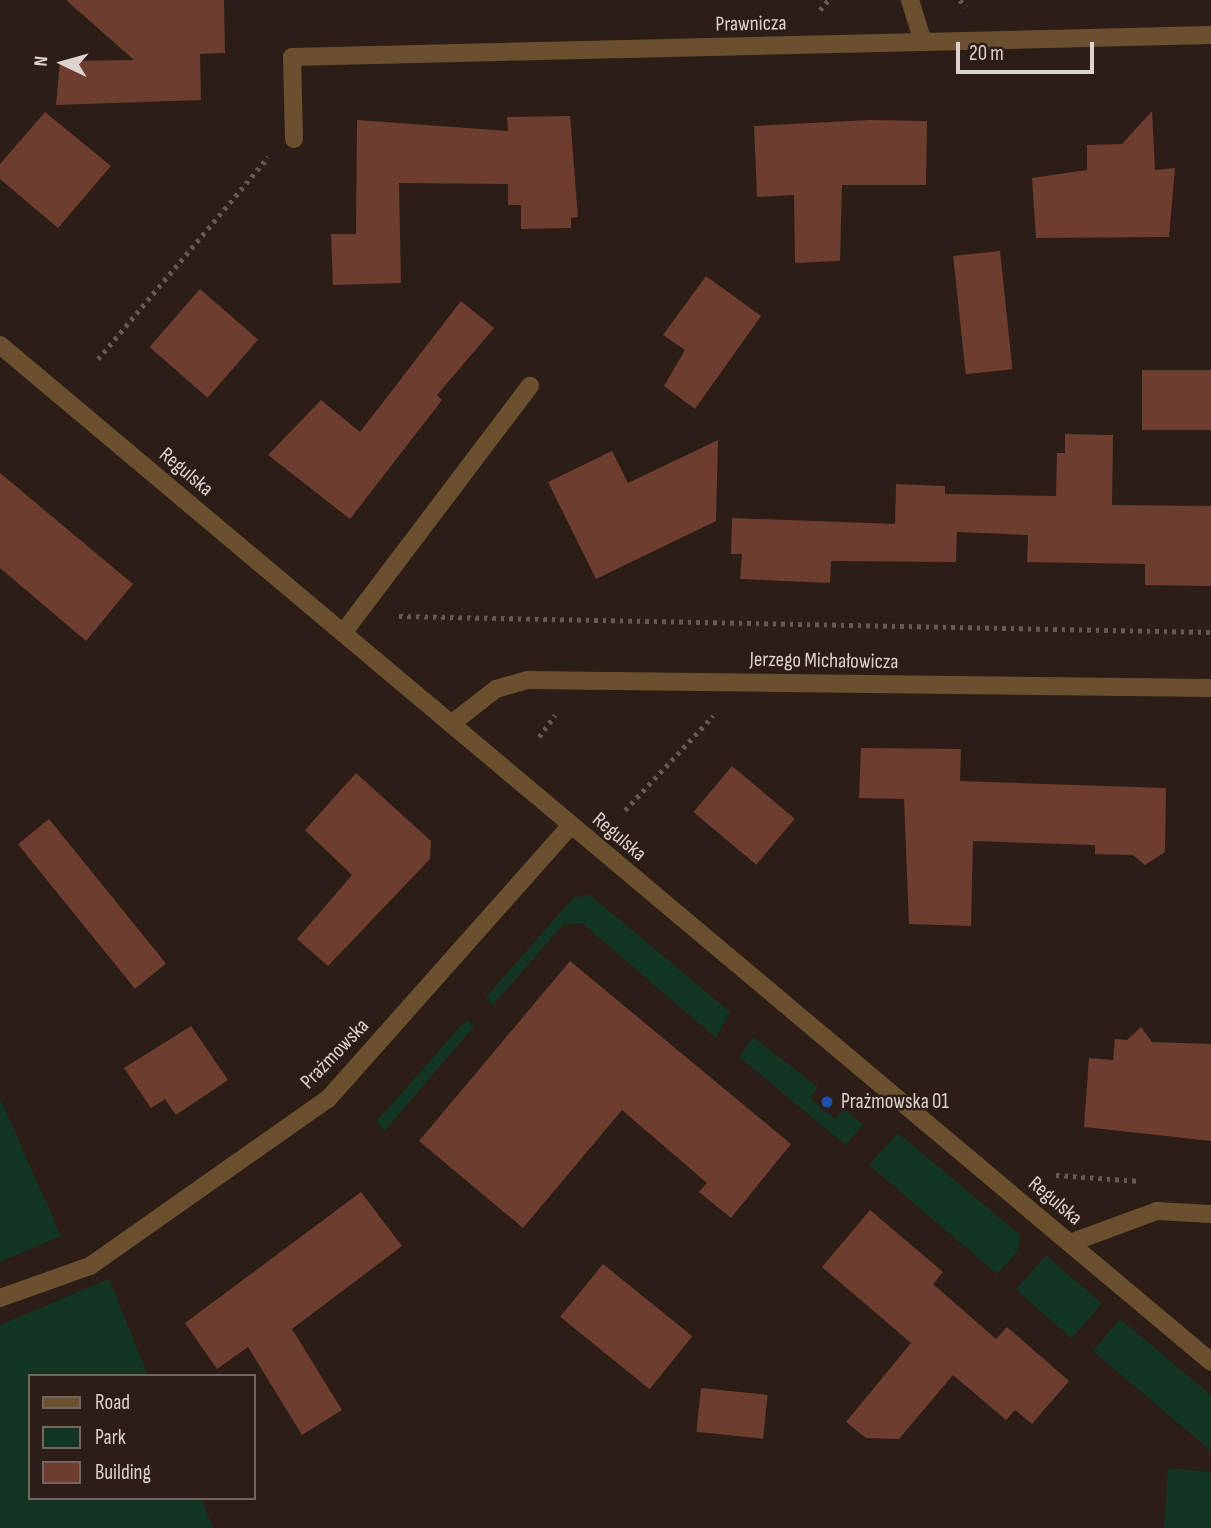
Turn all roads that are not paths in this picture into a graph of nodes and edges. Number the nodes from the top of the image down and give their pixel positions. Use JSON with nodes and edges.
{"nodes":[{"id":1,"x":910,"y":0,"type":"edge"},
{"id":2,"x":1211,"y":36,"type":"edge"},
{"id":3,"x":923,"y":43,"type":"junction"},
{"id":4,"x":295,"y":139,"type":"road end"},
{"id":5,"x":0,"y":345,"type":"edge"},
{"id":6,"x":530,"y":386,"type":"dead end"},
{"id":7,"x":343,"y":633,"type":"junction"},
{"id":8,"x":1211,"y":688,"type":"edge"},
{"id":9,"x":450,"y":724,"type":"junction"},
{"id":10,"x":570,"y":826,"type":"junction"},
{"id":11,"x":1211,"y":1214,"type":"edge"},
{"id":12,"x":1070,"y":1243,"type":"junction"},
{"id":13,"x":0,"y":1298,"type":"edge"},
{"id":14,"x":1211,"y":1362,"type":"edge"}],
"edges":[{"from":1,"to":3,"type":"street"},
{"from":2,"to":3,"type":"street","name":"Prawnicza"},
{"from":3,"to":4,"type":"street","name":"Prawnicza"},
{"from":5,"to":7,"type":"street","name":"Regulska"},
{"from":6,"to":7,"type":"street"},
{"from":7,"to":9,"type":"street","name":"Regulska"},
{"from":8,"to":9,"type":"street","name":"Jerzego Michałowicza"},
{"from":9,"to":10,"type":"street","name":"Regulska"},
{"from":10,"to":12,"type":"street","name":"Regulska"},
{"from":10,"to":13,"type":"street","name":"Prażmowska"},
{"from":11,"to":12,"type":"street"},
{"from":12,"to":14,"type":"street","name":"Regulska"}]}
